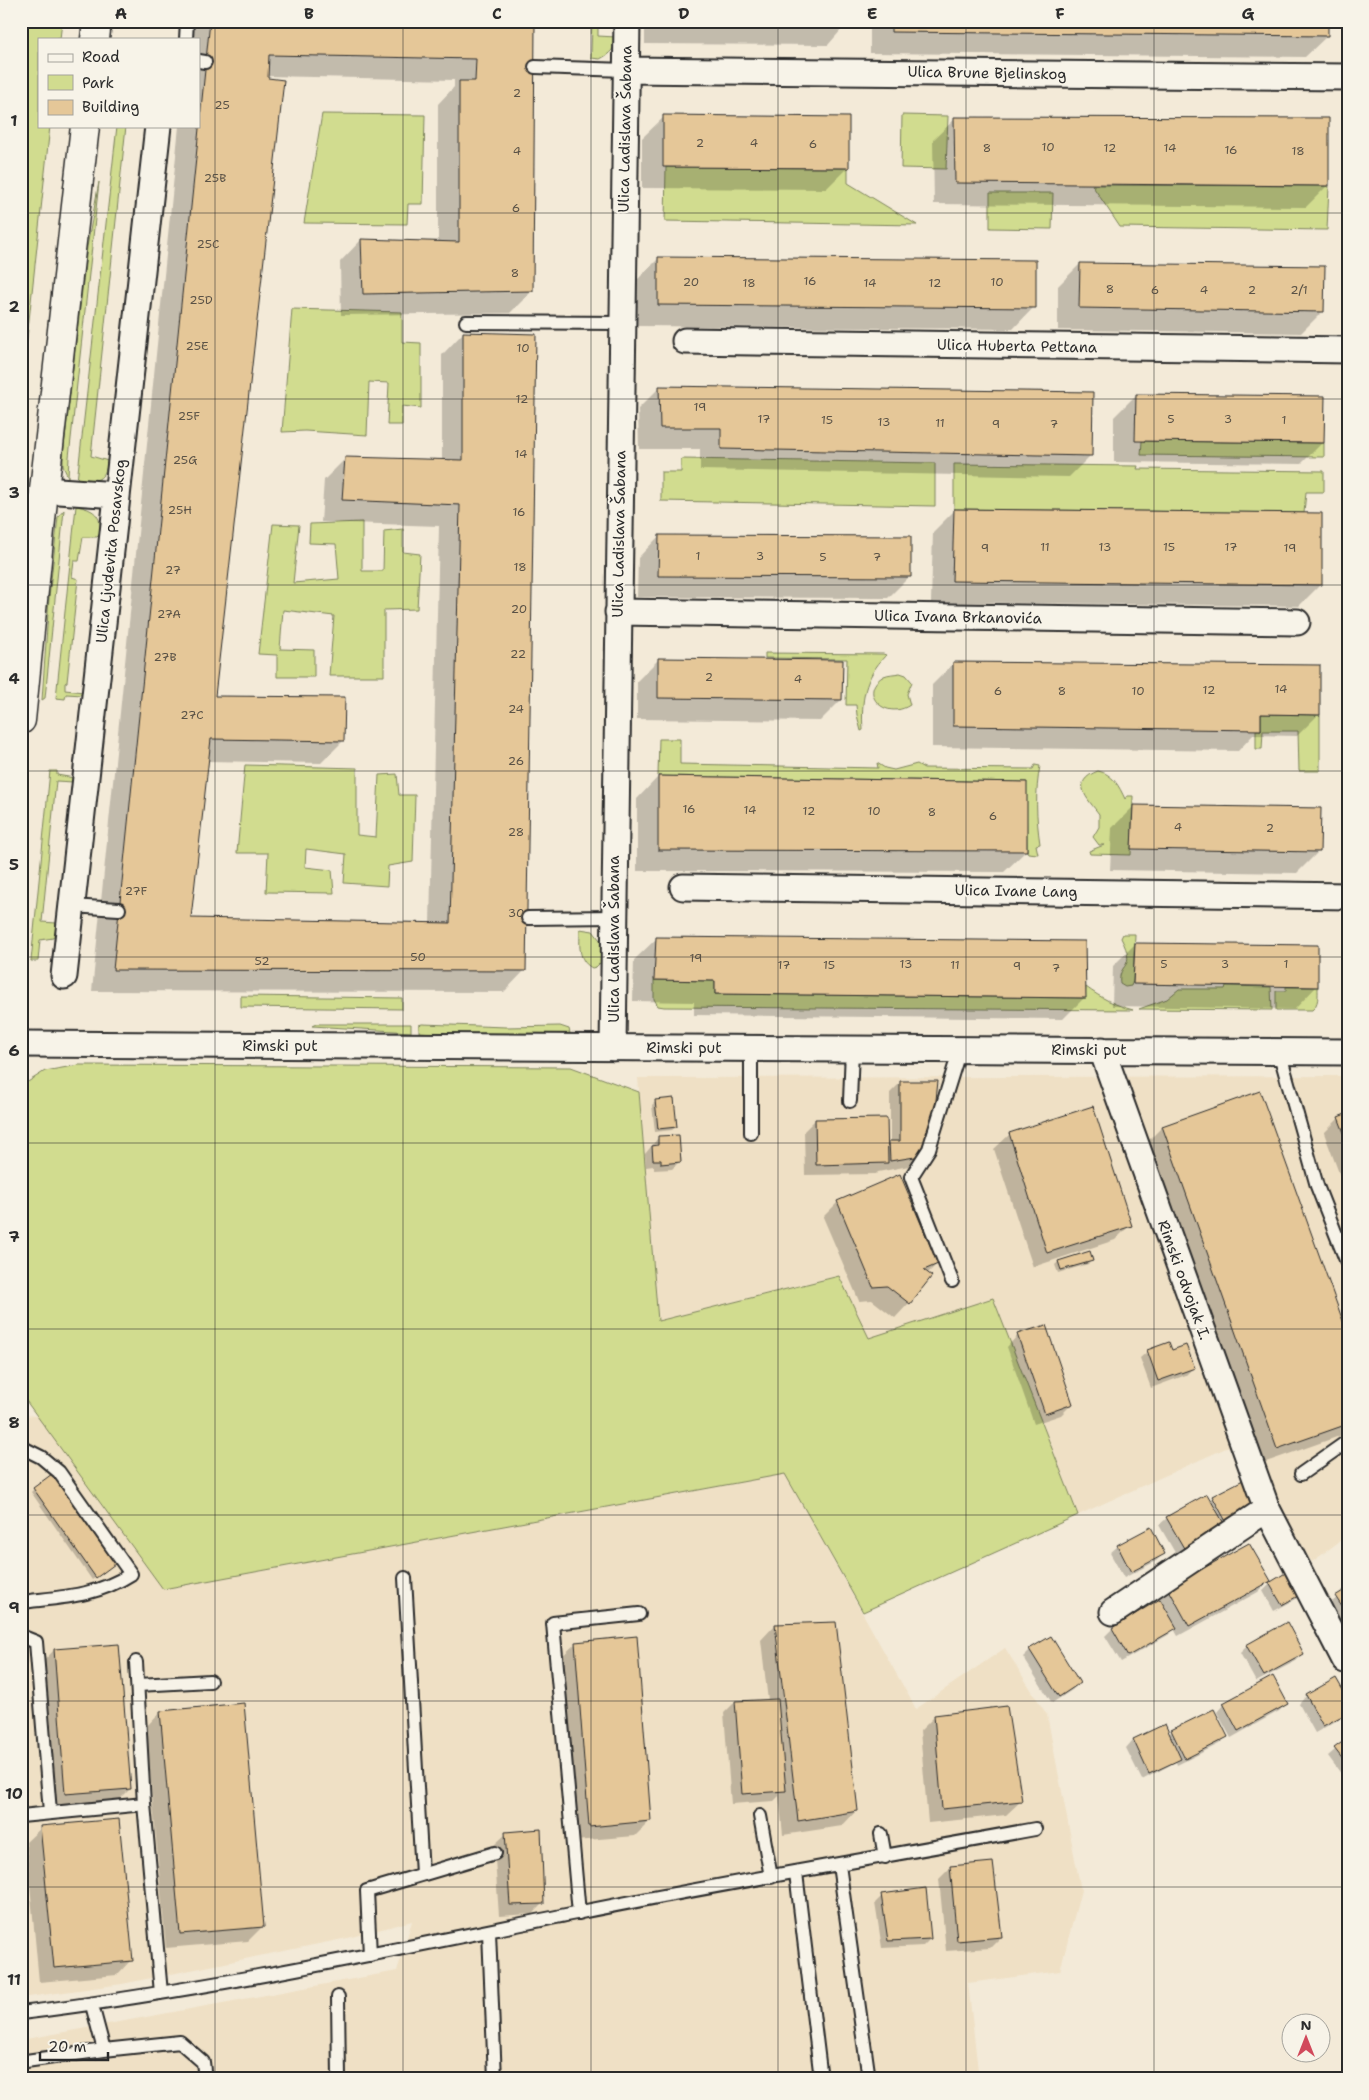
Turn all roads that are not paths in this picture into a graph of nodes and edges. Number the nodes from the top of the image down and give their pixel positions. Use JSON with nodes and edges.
{"nodes":[{"id":1,"x":97,"y":21,"type":"edge"},
{"id":2,"x":187,"y":21,"type":"edge"},
{"id":3,"x":627,"y":21,"type":"edge"},
{"id":4,"x":95,"y":38,"type":"edge"},
{"id":5,"x":186,"y":38,"type":"edge"},
{"id":6,"x":535,"y":67,"type":"dead end"},
{"id":7,"x":626,"y":70,"type":"junction"},
{"id":8,"x":1348,"y":76,"type":"edge"},
{"id":9,"x":85,"y":128,"type":"edge"},
{"id":10,"x":158,"y":128,"type":"edge"},
{"id":11,"x":466,"y":322,"type":"dead end"},
{"id":12,"x":622,"y":323,"type":"junction"},
{"id":13,"x":686,"y":341,"type":"dead end"},
{"id":14,"x":1348,"y":350,"type":"edge"},
{"id":15,"x":44,"y":490,"type":"junction"},
{"id":16,"x":117,"y":495,"type":"junction"},
{"id":17,"x":618,"y":612,"type":"junction"},
{"id":18,"x":1297,"y":622,"type":"dead end"},
{"id":19,"x":21,"y":720,"type":"edge"},
{"id":20,"x":683,"y":887,"type":"dead end"},
{"id":21,"x":1348,"y":896,"type":"edge"},
{"id":22,"x":71,"y":906,"type":"junction"},
{"id":23,"x":119,"y":909,"type":"dead end"},
{"id":24,"x":614,"y":917,"type":"junction"},
{"id":25,"x":528,"y":918,"type":"dead end"},
{"id":26,"x":64,"y":976,"type":"dead end"},
{"id":27,"x":21,"y":1044,"type":"edge"},
{"id":28,"x":613,"y":1048,"type":"junction"},
{"id":29,"x":751,"y":1048,"type":"junction"},
{"id":30,"x":852,"y":1049,"type":"junction"},
{"id":31,"x":960,"y":1049,"type":"junction"},
{"id":32,"x":1102,"y":1050,"type":"junction"},
{"id":33,"x":1279,"y":1051,"type":"junction"},
{"id":34,"x":1348,"y":1052,"type":"edge"},
{"id":35,"x":850,"y":1101,"type":"dead end"},
{"id":36,"x":751,"y":1134,"type":"dead end"},
{"id":37,"x":1348,"y":1265,"type":"edge"},
{"id":38,"x":952,"y":1281,"type":"dead end"},
{"id":39,"x":1348,"y":1440,"type":"edge"},
{"id":40,"x":21,"y":1447,"type":"edge"},
{"id":41,"x":1301,"y":1474,"type":"dead end"},
{"id":42,"x":1267,"y":1509,"type":"junction"},
{"id":43,"x":405,"y":1578,"type":"dead end"},
{"id":44,"x":21,"y":1602,"type":"edge"},
{"id":45,"x":1113,"y":1612,"type":"dead end"},
{"id":46,"x":639,"y":1614,"type":"dead end"},
{"id":47,"x":21,"y":1636,"type":"edge"},
{"id":48,"x":1346,"y":1660,"type":"dead end"},
{"id":49,"x":136,"y":1662,"type":"dead end"},
{"id":50,"x":210,"y":1681,"type":"dead end"},
{"id":51,"x":138,"y":1685,"type":"junction"},
{"id":52,"x":144,"y":1804,"type":"junction"},
{"id":53,"x":50,"y":1812,"type":"junction"},
{"id":54,"x":21,"y":1816,"type":"edge"},
{"id":55,"x":760,"y":1816,"type":"dead end"},
{"id":56,"x":1034,"y":1829,"type":"dead end"},
{"id":57,"x":881,"y":1834,"type":"dead end"},
{"id":58,"x":495,"y":1853,"type":"dead end"},
{"id":59,"x":885,"y":1857,"type":"junction"},
{"id":60,"x":839,"y":1865,"type":"junction"},
{"id":61,"x":796,"y":1873,"type":"junction"},
{"id":62,"x":422,"y":1874,"type":"junction"},
{"id":63,"x":771,"y":1877,"type":"junction"},
{"id":64,"x":579,"y":1913,"type":"junction"},
{"id":65,"x":489,"y":1932,"type":"junction"},
{"id":66,"x":370,"y":1955,"type":"junction"},
{"id":67,"x":161,"y":1993,"type":"junction"},
{"id":68,"x":338,"y":1997,"type":"dead end"},
{"id":69,"x":92,"y":2004,"type":"junction"},
{"id":70,"x":21,"y":2013,"type":"edge"},
{"id":71,"x":104,"y":2050,"type":"junction"},
{"id":72,"x":21,"y":2064,"type":"edge"},
{"id":73,"x":206,"y":2079,"type":"edge"},
{"id":74,"x":339,"y":2079,"type":"edge"},
{"id":75,"x":495,"y":2079,"type":"edge"},
{"id":76,"x":821,"y":2079,"type":"edge"},
{"id":77,"x":869,"y":2079,"type":"edge"}],
"edges":[{"from":1,"to":4,"type":"main road"},
{"from":2,"to":5,"type":"lane"},
{"from":3,"to":7,"type":"street","name":"Ulica Ladislava Šabana"},
{"from":6,"to":7,"type":"lane"},
{"from":7,"to":8,"type":"street","name":"Ulica Brune Bjelinskog"},
{"from":7,"to":12,"type":"street","name":"Ulica Ladislava Šabana"},
{"from":9,"to":15,"type":"main road"},
{"from":10,"to":16,"type":"street","name":"Ulica Ljudevita Posavskog"},
{"from":11,"to":12,"type":"lane"},
{"from":12,"to":17,"type":"street","name":"Ulica Ladislava Šabana"},
{"from":13,"to":14,"type":"street","name":"Ulica Huberta Pettana"},
{"from":15,"to":16,"type":"street"},
{"from":15,"to":19,"type":"main road"},
{"from":16,"to":22,"type":"street","name":"Ulica Ljudevita Posavskog"},
{"from":17,"to":18,"type":"street","name":"Ulica Ivana Brkanovića"},
{"from":17,"to":24,"type":"street","name":"Ulica Ladislava Šabana"},
{"from":20,"to":21,"type":"street","name":"Ulica Ivane Lang"},
{"from":22,"to":23,"type":"lane"},
{"from":22,"to":26,"type":"street","name":"Ulica Ljudevita Posavskog"},
{"from":24,"to":25,"type":"lane"},
{"from":24,"to":28,"type":"street","name":"Ulica Ladislava Šabana"},
{"from":27,"to":28,"type":"street","name":"Rimski put"},
{"from":28,"to":29,"type":"street","name":"Rimski put"},
{"from":29,"to":30,"type":"street","name":"Rimski put"},
{"from":29,"to":36,"type":"lane"},
{"from":30,"to":31,"type":"street","name":"Rimski put"},
{"from":30,"to":35,"type":"lane"},
{"from":31,"to":32,"type":"street","name":"Rimski put"},
{"from":31,"to":38,"type":"lane"},
{"from":32,"to":33,"type":"street","name":"Rimski put"},
{"from":32,"to":42,"type":"street","name":"Rimski odvojak I."},
{"from":33,"to":34,"type":"street","name":"Rimski put"},
{"from":33,"to":37,"type":"lane"},
{"from":39,"to":41,"type":"lane"},
{"from":40,"to":44,"type":"lane"},
{"from":42,"to":45,"type":"street"},
{"from":42,"to":48,"type":"street","name":"Rimski odvojak I."},
{"from":43,"to":62,"type":"lane"},
{"from":46,"to":64,"type":"lane"},
{"from":47,"to":53,"type":"lane"},
{"from":49,"to":51,"type":"lane"},
{"from":50,"to":51,"type":"lane"},
{"from":51,"to":52,"type":"lane"},
{"from":52,"to":53,"type":"lane"},
{"from":52,"to":67,"type":"lane"},
{"from":53,"to":54,"type":"lane"},
{"from":55,"to":63,"type":"lane"},
{"from":56,"to":59,"type":"lane"},
{"from":57,"to":59,"type":"lane"},
{"from":58,"to":62,"type":"lane"},
{"from":59,"to":60,"type":"lane"},
{"from":60,"to":61,"type":"lane"},
{"from":60,"to":77,"type":"lane"},
{"from":61,"to":63,"type":"lane"},
{"from":61,"to":76,"type":"lane"},
{"from":62,"to":66,"type":"lane"},
{"from":63,"to":64,"type":"lane"},
{"from":64,"to":65,"type":"lane"},
{"from":65,"to":66,"type":"lane"},
{"from":65,"to":75,"type":"lane"},
{"from":66,"to":67,"type":"lane"},
{"from":67,"to":69,"type":"lane"},
{"from":68,"to":74,"type":"lane"},
{"from":69,"to":70,"type":"lane"},
{"from":69,"to":71,"type":"lane"},
{"from":71,"to":72,"type":"lane"},
{"from":71,"to":73,"type":"lane"}]}
